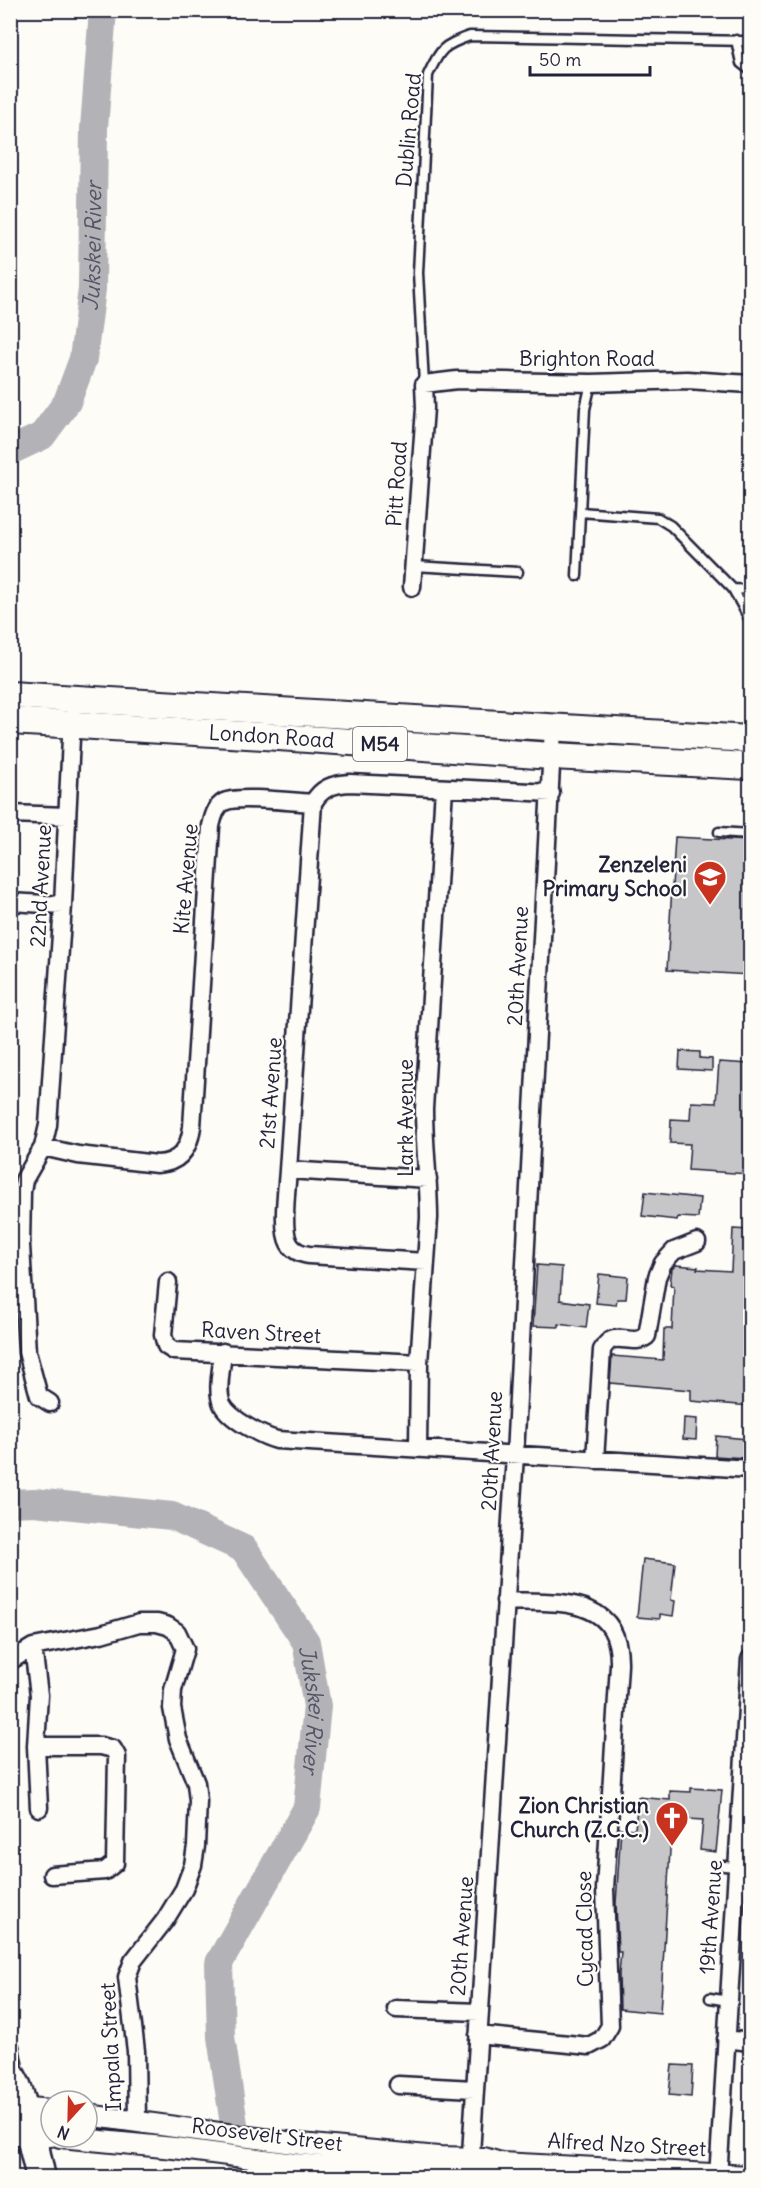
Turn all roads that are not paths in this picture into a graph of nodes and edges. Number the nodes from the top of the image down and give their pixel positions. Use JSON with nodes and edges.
{"nodes":[{"id":1,"x":736,"y":40,"type":"junction"},
{"id":2,"x":750,"y":41,"type":"edge"},
{"id":3,"x":750,"y":70,"type":"edge"},
{"id":4,"x":591,"y":383,"type":"junction"},
{"id":5,"x":424,"y":384,"type":"junction"},
{"id":6,"x":750,"y":384,"type":"edge"},
{"id":7,"x":580,"y":512,"type":"junction"},
{"id":8,"x":414,"y":566,"type":"junction"},
{"id":9,"x":518,"y":572,"type":"dead end"},
{"id":10,"x":576,"y":576,"type":"dead end"},
{"id":11,"x":412,"y":587,"type":"dead end"},
{"id":12,"x":733,"y":589,"type":"junction"},
{"id":13,"x":750,"y":590,"type":"edge"},
{"id":14,"x":750,"y":620,"type":"edge"},
{"id":15,"x":10,"y":695,"type":"edge"},
{"id":16,"x":73,"y":698,"type":"junction"},
{"id":17,"x":10,"y":721,"type":"edge"},
{"id":18,"x":71,"y":726,"type":"junction"},
{"id":19,"x":553,"y":728,"type":"junction"},
{"id":20,"x":750,"y":740,"type":"edge"},
{"id":21,"x":552,"y":756,"type":"junction"},
{"id":22,"x":750,"y":766,"type":"edge"},
{"id":23,"x":444,"y":788,"type":"junction"},
{"id":24,"x":551,"y":793,"type":"junction"},
{"id":25,"x":313,"y":803,"type":"junction"},
{"id":26,"x":10,"y":814,"type":"edge"},
{"id":27,"x":67,"y":816,"type":"junction"},
{"id":28,"x":719,"y":832,"type":"dead end"},
{"id":29,"x":750,"y":834,"type":"edge"},
{"id":30,"x":10,"y":902,"type":"edge"},
{"id":31,"x":63,"y":905,"type":"junction"},
{"id":32,"x":44,"y":1147,"type":"junction"},
{"id":33,"x":288,"y":1170,"type":"junction"},
{"id":34,"x":428,"y":1179,"type":"junction"},
{"id":35,"x":697,"y":1242,"type":"dead end"},
{"id":36,"x":426,"y":1262,"type":"junction"},
{"id":37,"x":168,"y":1282,"type":"dead end"},
{"id":38,"x":223,"y":1352,"type":"junction"},
{"id":39,"x":419,"y":1363,"type":"junction"},
{"id":40,"x":50,"y":1403,"type":"dead end"},
{"id":41,"x":418,"y":1449,"type":"junction"},
{"id":42,"x":515,"y":1455,"type":"junction"},
{"id":43,"x":595,"y":1460,"type":"junction"},
{"id":44,"x":750,"y":1469,"type":"edge"},
{"id":45,"x":505,"y":1601,"type":"junction"},
{"id":46,"x":33,"y":1647,"type":"junction"},
{"id":47,"x":750,"y":1659,"type":"edge"},
{"id":48,"x":10,"y":1661,"type":"edge"},
{"id":49,"x":36,"y":1746,"type":"junction"},
{"id":50,"x":39,"y":1808,"type":"dead end"},
{"id":51,"x":52,"y":1875,"type":"dead end"},
{"id":52,"x":710,"y":1998,"type":"dead end"},
{"id":53,"x":729,"y":2001,"type":"junction"},
{"id":54,"x":396,"y":2009,"type":"dead end"},
{"id":55,"x":479,"y":2012,"type":"junction"},
{"id":56,"x":478,"y":2035,"type":"junction"},
{"id":57,"x":726,"y":2039,"type":"junction"},
{"id":58,"x":750,"y":2042,"type":"edge"},
{"id":59,"x":10,"y":2047,"type":"edge"},
{"id":60,"x":398,"y":2085,"type":"dead end"},
{"id":61,"x":474,"y":2089,"type":"junction"},
{"id":62,"x":19,"y":2108,"type":"edge"},
{"id":63,"x":39,"y":2109,"type":"edge"},
{"id":64,"x":99,"y":2117,"type":"edge"},
{"id":65,"x":137,"y":2122,"type":"junction"},
{"id":66,"x":31,"y":2135,"type":"edge"},
{"id":67,"x":99,"y":2141,"type":"edge"},
{"id":68,"x":470,"y":2169,"type":"edge"},
{"id":69,"x":718,"y":2176,"type":"edge"},
{"id":70,"x":750,"y":2176,"type":"edge"},
{"id":71,"x":35,"y":2178,"type":"edge"},
{"id":72,"x":47,"y":2178,"type":"edge"}],
"edges":[{"from":1,"to":2,"type":"lane","name":"Dublin Road"},
{"from":1,"to":3,"type":"lane"},
{"from":1,"to":5,"type":"lane","name":"Dublin Road"},
{"from":4,"to":5,"type":"street","name":"Brighton Road"},
{"from":4,"to":6,"type":"street","name":"Brighton Road"},
{"from":4,"to":7,"type":"lane"},
{"from":5,"to":8,"type":"street","name":"Pitt Road"},
{"from":7,"to":10,"type":"lane"},
{"from":7,"to":12,"type":"lane"},
{"from":8,"to":9,"type":"lane"},
{"from":8,"to":11,"type":"street","name":"Pitt Road"},
{"from":12,"to":13,"type":"lane"},
{"from":12,"to":14,"type":"lane"},
{"from":15,"to":16,"type":"main road","name":"London Road","number":"M54"},
{"from":16,"to":18,"type":"street","name":"22nd Avenue"},
{"from":16,"to":19,"type":"main road","name":"London Road","number":"M54"},
{"from":17,"to":18,"type":"main road","name":"London Road","number":"M54"},
{"from":18,"to":21,"type":"main road","name":"London Road","number":"M54"},
{"from":18,"to":27,"type":"street","name":"22nd Avenue"},
{"from":19,"to":20,"type":"main road","name":"London Road","number":"M54"},
{"from":19,"to":21,"type":"street","name":"20th Avenue"},
{"from":21,"to":22,"type":"main road","name":"London Road","number":"M54"},
{"from":21,"to":24,"type":"street","name":"20th Avenue"},
{"from":23,"to":24,"type":"street"},
{"from":23,"to":25,"type":"street"},
{"from":23,"to":34,"type":"street","name":"Lark Avenue"},
{"from":24,"to":42,"type":"street","name":"20th Avenue"},
{"from":25,"to":32,"type":"street","name":"Kite Avenue"},
{"from":25,"to":33,"type":"street","name":"21st Avenue"},
{"from":26,"to":27,"type":"street"},
{"from":27,"to":31,"type":"street","name":"22nd Avenue"},
{"from":28,"to":29,"type":"lane"},
{"from":30,"to":31,"type":"street"},
{"from":31,"to":32,"type":"street","name":"22nd Avenue"},
{"from":32,"to":40,"type":"street"},
{"from":33,"to":34,"type":"street"},
{"from":33,"to":36,"type":"street","name":"21st Avenue"},
{"from":34,"to":36,"type":"street","name":"Lark Avenue"},
{"from":35,"to":43,"type":"street"},
{"from":36,"to":39,"type":"street","name":"Lark Avenue"},
{"from":37,"to":38,"type":"street","name":"Raven Street"},
{"from":38,"to":39,"type":"street","name":"Raven Street"},
{"from":38,"to":41,"type":"street"},
{"from":39,"to":41,"type":"street","name":"Lark Avenue"},
{"from":41,"to":42,"type":"street"},
{"from":42,"to":43,"type":"street"},
{"from":42,"to":45,"type":"street","name":"20th Avenue"},
{"from":43,"to":44,"type":"street"},
{"from":45,"to":55,"type":"street","name":"20th Avenue"},
{"from":45,"to":56,"type":"street","name":"Cycad Close"},
{"from":46,"to":48,"type":"street","name":"Impala Street"},
{"from":46,"to":49,"type":"street"},
{"from":46,"to":65,"type":"street","name":"Impala Street"},
{"from":47,"to":53,"type":"street","name":"19th Avenue"},
{"from":49,"to":50,"type":"street"},
{"from":49,"to":51,"type":"street"},
{"from":52,"to":53,"type":"lane"},
{"from":53,"to":57,"type":"street","name":"19th Avenue"},
{"from":54,"to":55,"type":"street"},
{"from":55,"to":56,"type":"street","name":"20th Avenue"},
{"from":56,"to":61,"type":"street","name":"20th Avenue"},
{"from":57,"to":58,"type":"street"},
{"from":57,"to":69,"type":"street","name":"19th Avenue"},
{"from":59,"to":62,"type":"street"},
{"from":60,"to":61,"type":"street"},
{"from":61,"to":68,"type":"street","name":"20th Avenue"},
{"from":62,"to":63,"type":"street"},
{"from":62,"to":66,"type":"street"},
{"from":64,"to":65,"type":"street","name":"Roosevelt Street"},
{"from":65,"to":68,"type":"street","name":"Roosevelt Street"},
{"from":66,"to":71,"type":"street"},
{"from":66,"to":72,"type":"street"},
{"from":67,"to":68,"type":"street","name":"Roosevelt Street"},
{"from":68,"to":69,"type":"street","name":"Alfred Nzo Street"},
{"from":69,"to":70,"type":"street","name":"Alfred Nzo Street"}]}
